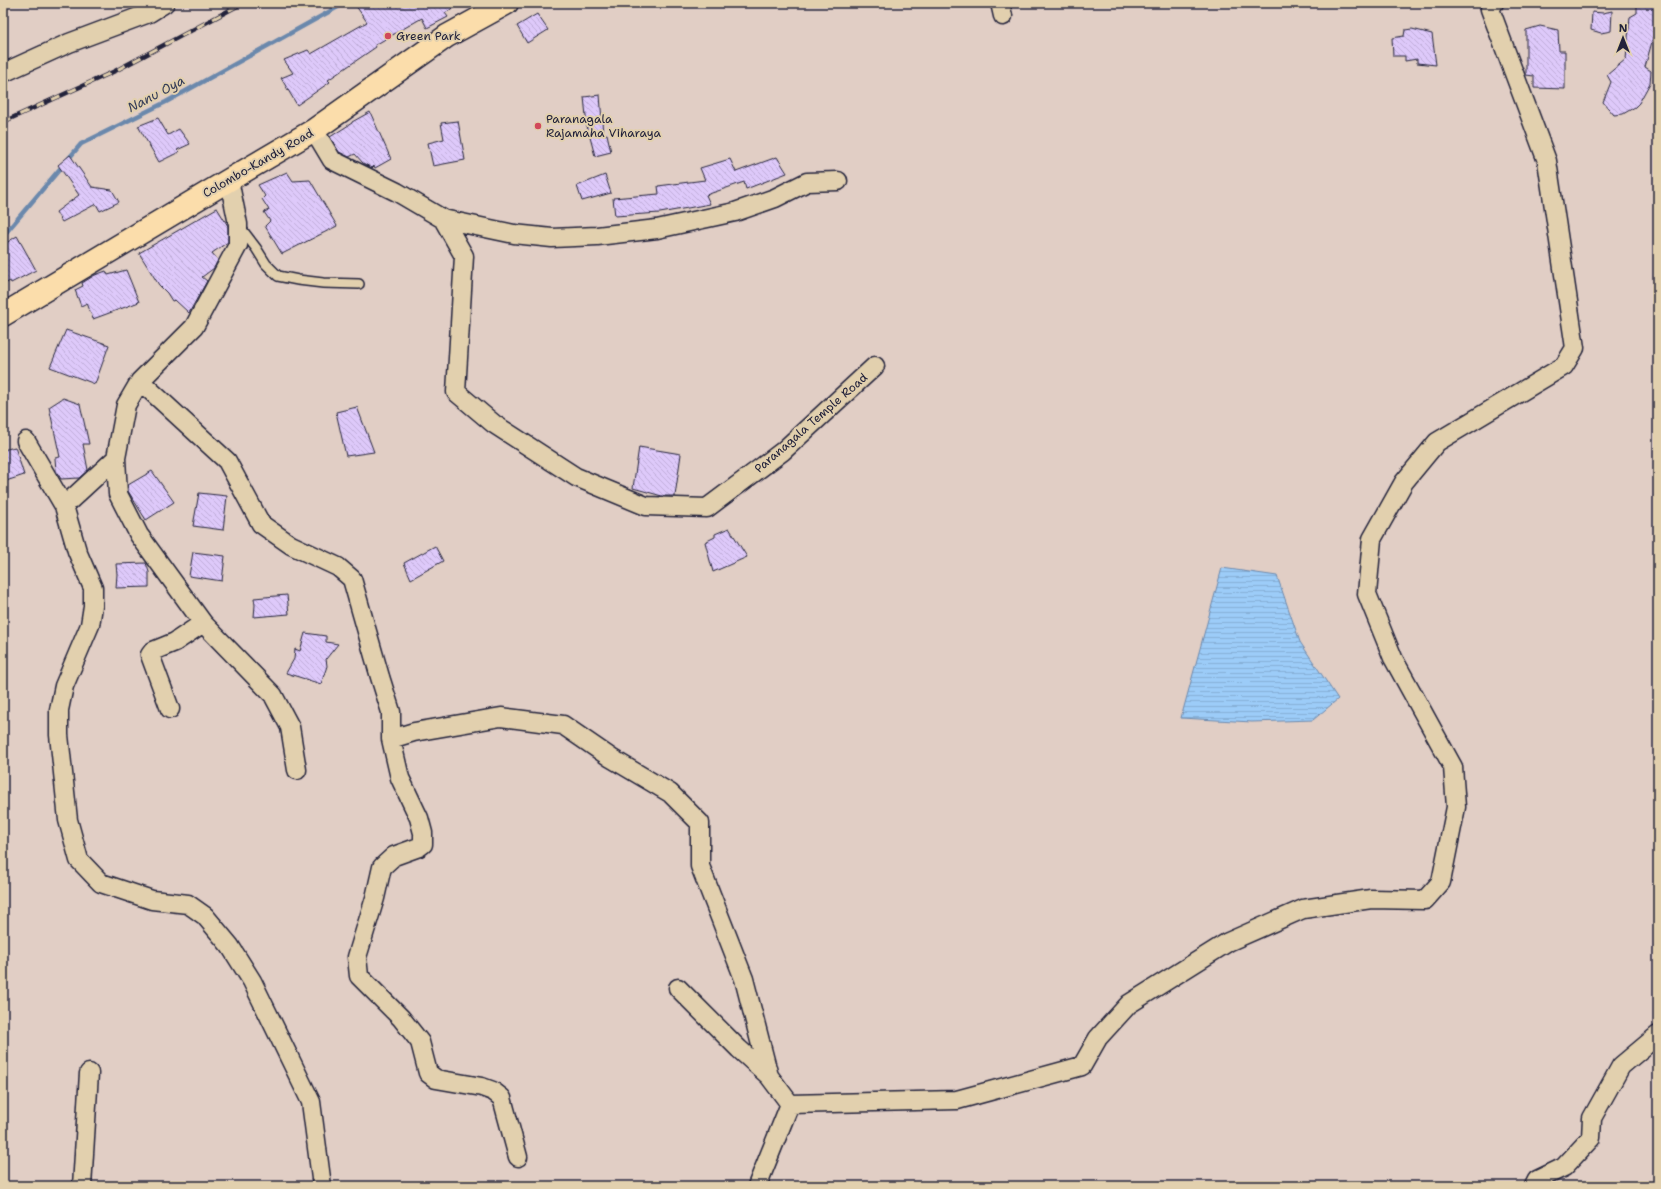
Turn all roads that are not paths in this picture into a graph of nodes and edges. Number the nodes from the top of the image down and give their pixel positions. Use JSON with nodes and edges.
{"nodes":[{"id":1,"x":165,"y":3,"type":"edge"},
{"id":2,"x":507,"y":3,"type":"edge"},
{"id":3,"x":1494,"y":3,"type":"edge"},
{"id":4,"x":3,"y":73,"type":"edge"},
{"id":5,"x":314,"y":130,"type":"junction"},
{"id":6,"x":229,"y":180,"type":"junction"},
{"id":7,"x":838,"y":181,"type":"dead end"},
{"id":8,"x":443,"y":219,"type":"junction"},
{"id":9,"x":238,"y":224,"type":"junction"},
{"id":10,"x":359,"y":284,"type":"dead end"},
{"id":11,"x":3,"y":315,"type":"edge"},
{"id":12,"x":875,"y":366,"type":"dead end"},
{"id":13,"x":140,"y":381,"type":"junction"},
{"id":14,"x":26,"y":441,"type":"dead end"},
{"id":15,"x":116,"y":458,"type":"junction"},
{"id":16,"x":64,"y":506,"type":"junction"},
{"id":17,"x":203,"y":624,"type":"junction"},
{"id":18,"x":170,"y":709,"type":"dead end"},
{"id":19,"x":391,"y":739,"type":"junction"},
{"id":20,"x":297,"y":770,"type":"dead end"},
{"id":21,"x":678,"y":988,"type":"dead end"},
{"id":22,"x":1658,"y":1035,"type":"edge"},
{"id":23,"x":89,"y":1073,"type":"dead end"},
{"id":24,"x":769,"y":1076,"type":"junction"},
{"id":25,"x":790,"y":1104,"type":"junction"},
{"id":26,"x":518,"y":1157,"type":"dead end"},
{"id":27,"x":82,"y":1186,"type":"edge"},
{"id":28,"x":322,"y":1186,"type":"edge"},
{"id":29,"x":757,"y":1186,"type":"edge"},
{"id":30,"x":1534,"y":1186,"type":"edge"}],
"edges":[{"from":1,"to":4,"type":"street"},
{"from":2,"to":5,"type":"highway","name":"Colombo-Kandy Road"},
{"from":3,"to":25,"type":"street"},
{"from":5,"to":6,"type":"highway","name":"Colombo-Kandy Road"},
{"from":5,"to":8,"type":"street"},
{"from":6,"to":9,"type":"street"},
{"from":6,"to":11,"type":"highway","name":"Colombo-Kandy Road"},
{"from":7,"to":8,"type":"street"},
{"from":8,"to":12,"type":"street","name":"Paranagala Temple Road"},
{"from":9,"to":10,"type":"lane"},
{"from":9,"to":13,"type":"street"},
{"from":13,"to":15,"type":"street"},
{"from":13,"to":19,"type":"street"},
{"from":14,"to":16,"type":"street"},
{"from":15,"to":16,"type":"street"},
{"from":15,"to":17,"type":"street"},
{"from":16,"to":28,"type":"street"},
{"from":17,"to":18,"type":"street"},
{"from":17,"to":20,"type":"street"},
{"from":19,"to":24,"type":"street"},
{"from":19,"to":26,"type":"street"},
{"from":21,"to":24,"type":"street"},
{"from":22,"to":30,"type":"street"},
{"from":23,"to":27,"type":"street"},
{"from":24,"to":25,"type":"street"},
{"from":25,"to":29,"type":"street"}]}
